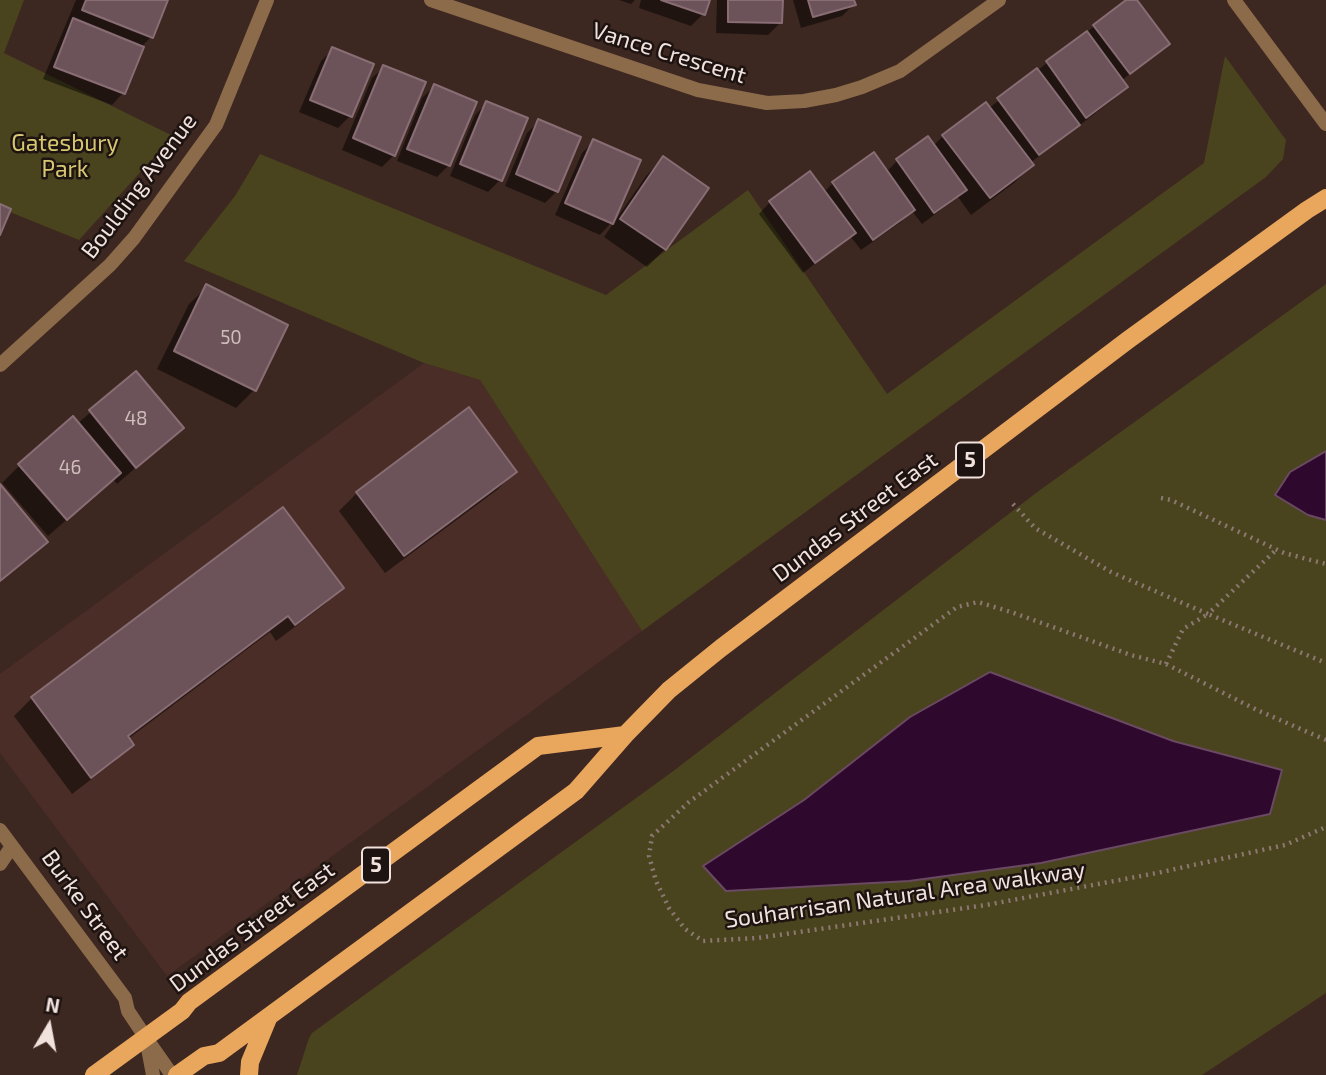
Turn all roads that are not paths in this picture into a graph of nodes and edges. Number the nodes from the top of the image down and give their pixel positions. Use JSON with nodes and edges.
{"nodes":[{"id":1,"x":267,"y":0,"type":"edge"},
{"id":2,"x":431,"y":0,"type":"edge"},
{"id":3,"x":999,"y":0,"type":"edge"},
{"id":4,"x":1234,"y":0,"type":"edge"},
{"id":5,"x":1326,"y":124,"type":"edge"},
{"id":6,"x":1326,"y":198,"type":"edge"},
{"id":7,"x":0,"y":365,"type":"edge"},
{"id":8,"x":625,"y":734,"type":"junction"},
{"id":9,"x":0,"y":830,"type":"edge"},
{"id":10,"x":12,"y":846,"type":"junction"},
{"id":11,"x":0,"y":864,"type":"edge"},
{"id":12,"x":269,"y":1016,"type":"junction"},
{"id":13,"x":146,"y":1038,"type":"junction"},
{"id":14,"x":94,"y":1075,"type":"edge"},
{"id":15,"x":153,"y":1075,"type":"edge"},
{"id":16,"x":175,"y":1075,"type":"edge"},
{"id":17,"x":249,"y":1075,"type":"edge"}],
"edges":[{"from":1,"to":7,"type":"street","name":"Boulding Avenue"},
{"from":2,"to":3,"type":"street","name":"Vance Crescent"},
{"from":4,"to":5,"type":"street"},
{"from":6,"to":8,"type":"main road","name":"Dundas Street East","number":"5"},
{"from":8,"to":12,"type":"main road","name":"Dundas Street East","number":"5"},
{"from":8,"to":13,"type":"main road","name":"Dundas Street East","number":"5"},
{"from":9,"to":10,"type":"street","name":"Burke Street"},
{"from":10,"to":11,"type":"street"},
{"from":10,"to":13,"type":"street","name":"Burke Street"},
{"from":12,"to":16,"type":"main road","name":"Dundas Street East","number":"5"},
{"from":12,"to":17,"type":"main road"},
{"from":13,"to":14,"type":"main road","name":"Dundas Street East","number":"5"},
{"from":13,"to":15,"type":"street"},
{"from":13,"to":16,"type":"street","name":"Burke Street"}]}
